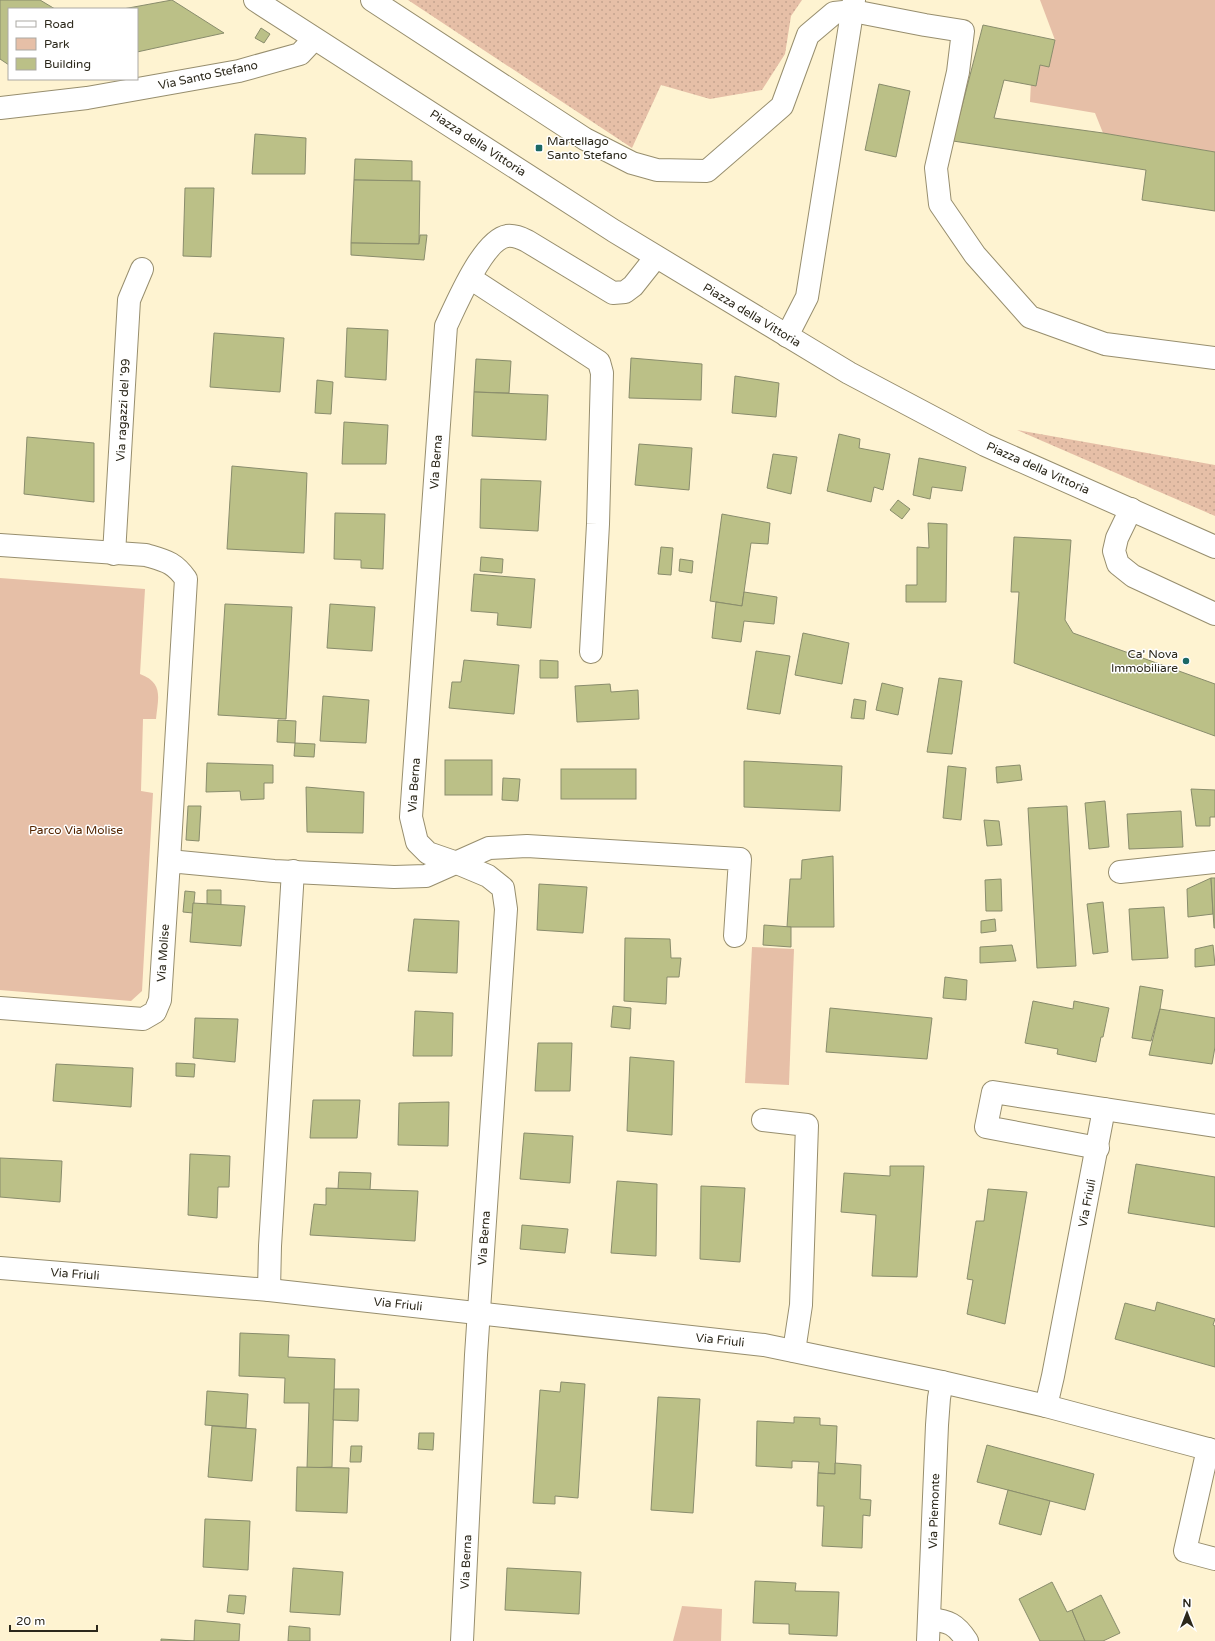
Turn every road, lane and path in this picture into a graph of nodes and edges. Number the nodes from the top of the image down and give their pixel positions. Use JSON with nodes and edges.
{"nodes":[{"id":1,"x":256,"y":0,"type":"edge"},
{"id":2,"x":372,"y":0,"type":"edge"},
{"id":3,"x":854,"y":5,"type":"edge"},
{"id":4,"x":314,"y":38,"type":"junction"},
{"id":5,"x":0,"y":108,"type":"edge"},
{"id":6,"x":656,"y":257,"type":"junction"},
{"id":7,"x":142,"y":269,"type":"dead end"},
{"id":8,"x":470,"y":278,"type":"junction"},
{"id":9,"x":787,"y":336,"type":"junction"},
{"id":10,"x":1215,"y":358,"type":"edge"},
{"id":11,"x":1131,"y":509,"type":"junction"},
{"id":12,"x":0,"y":545,"type":"edge"},
{"id":13,"x":1215,"y":547,"type":"edge"},
{"id":14,"x":114,"y":554,"type":"junction"},
{"id":15,"x":1215,"y":614,"type":"edge"},
{"id":16,"x":591,"y":652,"type":"dead end"},
{"id":17,"x":169,"y":861,"type":"junction"},
{"id":18,"x":1215,"y":862,"type":"edge"},
{"id":19,"x":457,"y":863,"type":"junction"},
{"id":20,"x":294,"y":871,"type":"junction"},
{"id":21,"x":1120,"y":872,"type":"dead end"},
{"id":22,"x":735,"y":936,"type":"dead end"},
{"id":23,"x":0,"y":1008,"type":"edge"},
{"id":24,"x":1104,"y":1109,"type":"junction"},
{"id":25,"x":763,"y":1120,"type":"dead end"},
{"id":26,"x":1215,"y":1126,"type":"edge"},
{"id":27,"x":1098,"y":1148,"type":"junction"},
{"id":28,"x":0,"y":1268,"type":"edge"},
{"id":29,"x":269,"y":1290,"type":"junction"},
{"id":30,"x":478,"y":1313,"type":"junction"},
{"id":31,"x":794,"y":1351,"type":"junction"},
{"id":32,"x":942,"y":1382,"type":"junction"},
{"id":33,"x":1046,"y":1406,"type":"junction"},
{"id":34,"x":1212,"y":1450,"type":"edge"},
{"id":35,"x":1215,"y":1559,"type":"edge"},
{"id":36,"x":929,"y":1619,"type":"junction"},
{"id":37,"x":462,"y":1641,"type":"edge"},
{"id":38,"x":928,"y":1641,"type":"edge"},
{"id":39,"x":967,"y":1641,"type":"edge"}],
"edges":[{"from":1,"to":4,"type":"street","name":"Piazza della Vittoria"},
{"from":2,"to":3,"type":"street"},
{"from":3,"to":9,"type":"street"},
{"from":3,"to":10,"type":"street"},
{"from":4,"to":5,"type":"street","name":"Via Santo Stefano"},
{"from":4,"to":6,"type":"street","name":"Piazza della Vittoria"},
{"from":6,"to":8,"type":"street","name":"Via Berna"},
{"from":6,"to":9,"type":"street","name":"Piazza della Vittoria"},
{"from":7,"to":14,"type":"street","name":"Via ragazzi del '99"},
{"from":8,"to":16,"type":"street"},
{"from":8,"to":19,"type":"street","name":"Via Berna"},
{"from":9,"to":11,"type":"street","name":"Piazza della Vittoria"},
{"from":11,"to":13,"type":"street","name":"Piazza della Vittoria"},
{"from":11,"to":15,"type":"street"},
{"from":12,"to":14,"type":"street"},
{"from":14,"to":17,"type":"street","name":"Via Molise"},
{"from":17,"to":20,"type":"street"},
{"from":17,"to":23,"type":"street","name":"Via Molise"},
{"from":18,"to":21,"type":"street"},
{"from":19,"to":20,"type":"street"},
{"from":19,"to":22,"type":"street"},
{"from":19,"to":30,"type":"street","name":"Via Berna"},
{"from":20,"to":29,"type":"street"},
{"from":24,"to":26,"type":"street"},
{"from":24,"to":27,"type":"street","name":"Via Friuli"},
{"from":24,"to":27,"type":"street"},
{"from":25,"to":31,"type":"street"},
{"from":27,"to":33,"type":"street","name":"Via Friuli"},
{"from":28,"to":29,"type":"street","name":"Via Friuli"},
{"from":29,"to":30,"type":"street","name":"Via Friuli"},
{"from":30,"to":31,"type":"street","name":"Via Friuli"},
{"from":30,"to":37,"type":"street","name":"Via Berna"},
{"from":31,"to":32,"type":"street","name":"Via Friuli"},
{"from":32,"to":33,"type":"street","name":"Via Friuli"},
{"from":32,"to":36,"type":"street","name":"Via Piemonte"},
{"from":33,"to":34,"type":"street","name":"Via Friuli"},
{"from":34,"to":35,"type":"street"},
{"from":36,"to":38,"type":"street","name":"Via Piemonte"},
{"from":36,"to":39,"type":"street"}]}
